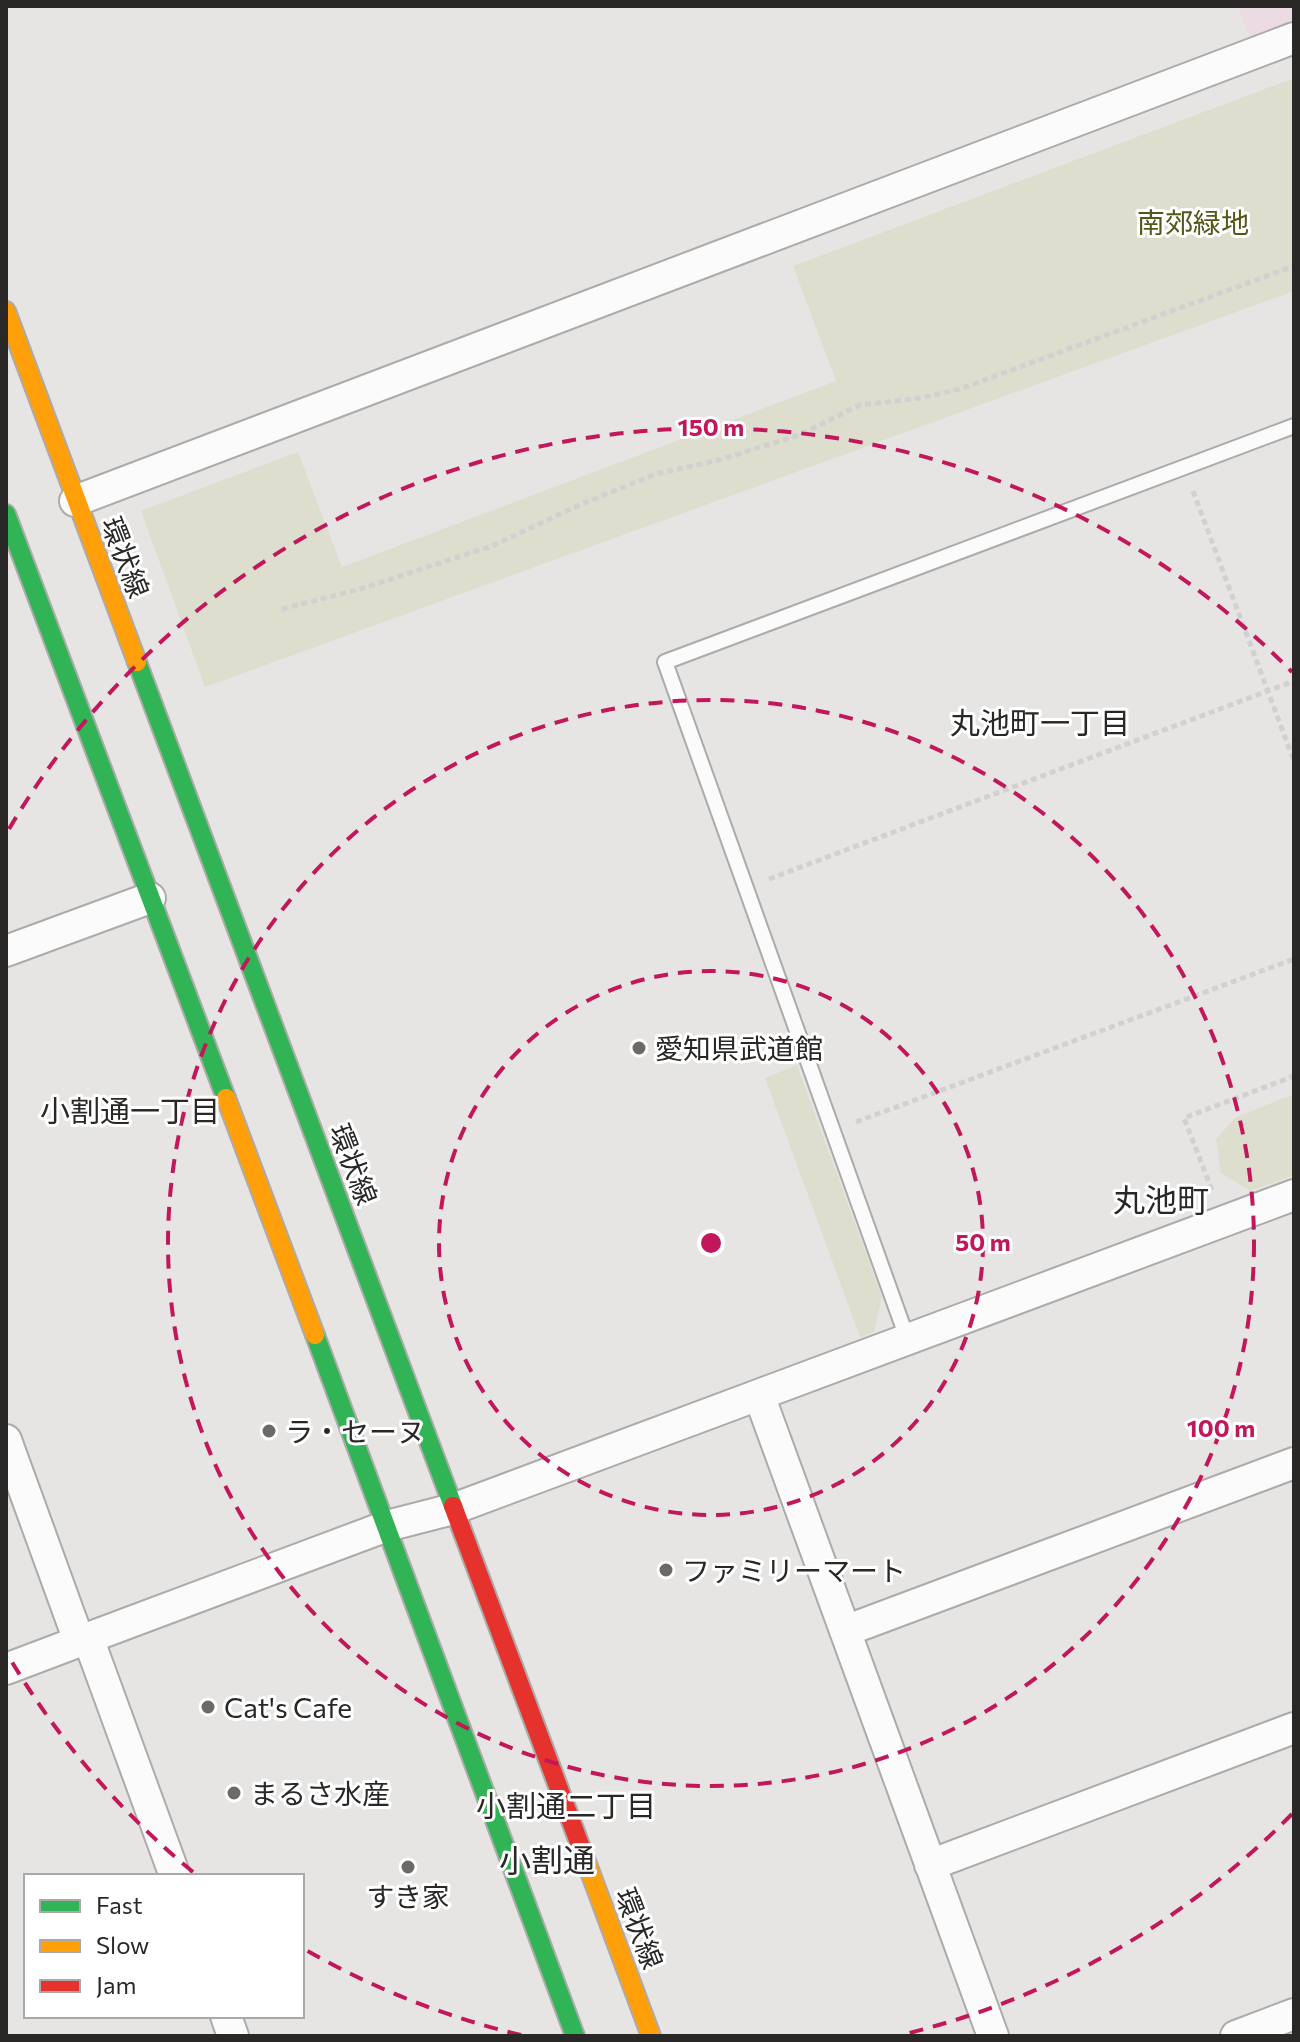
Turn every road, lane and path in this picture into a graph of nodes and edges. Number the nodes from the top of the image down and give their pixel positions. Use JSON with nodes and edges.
{"nodes":[{"id":1,"x":1294,"y":38,"type":"edge"},
{"id":2,"x":1294,"y":266,"type":"edge"},
{"id":3,"x":6,"y":311,"type":"edge"},
{"id":4,"x":1294,"y":426,"type":"edge"},
{"id":5,"x":1184,"y":468,"type":"junction"},
{"id":6,"x":75,"y":501,"type":"junction"},
{"id":7,"x":6,"y":514,"type":"edge"},
{"id":8,"x":282,"y":609,"type":"dead end"},
{"id":9,"x":1294,"y":681,"type":"edge"},
{"id":10,"x":1268,"y":691,"type":"junction"},
{"id":11,"x":1294,"y":761,"type":"edge"},
{"id":12,"x":746,"y":888,"type":"junction"},
{"id":13,"x":150,"y":898,"type":"junction"},
{"id":14,"x":6,"y":951,"type":"edge"},
{"id":15,"x":1294,"y":959,"type":"edge"},
{"id":16,"x":1294,"y":1076,"type":"edge"},
{"id":17,"x":833,"y":1131,"type":"junction"},
{"id":18,"x":1294,"y":1195,"type":"edge"},
{"id":19,"x":1223,"y":1221,"type":"junction"},
{"id":20,"x":907,"y":1338,"type":"junction"},
{"id":21,"x":759,"y":1395,"type":"junction"},
{"id":22,"x":6,"y":1440,"type":"edge"},
{"id":23,"x":1294,"y":1463,"type":"edge"},
{"id":24,"x":453,"y":1509,"type":"junction"},
{"id":25,"x":387,"y":1526,"type":"junction"},
{"id":26,"x":845,"y":1631,"type":"junction"},
{"id":27,"x":84,"y":1640,"type":"junction"},
{"id":28,"x":6,"y":1669,"type":"edge"},
{"id":29,"x":1294,"y":1728,"type":"edge"},
{"id":30,"x":930,"y":1865,"type":"junction"},
{"id":31,"x":174,"y":1874,"type":"edge"},
{"id":32,"x":1294,"y":2014,"type":"edge"},
{"id":33,"x":575,"y":2036,"type":"edge"},
{"id":34,"x":651,"y":2036,"type":"edge"},
{"id":35,"x":993,"y":2036,"type":"edge"},
{"id":36,"x":1236,"y":2036,"type":"edge"}],
"edges":[{"from":1,"to":6,"type":"street"},
{"from":2,"to":8,"type":"path"},
{"from":3,"to":6,"type":"main road","name":"環状線"},
{"from":4,"to":5,"type":"lane"},
{"from":5,"to":10,"type":"path"},
{"from":5,"to":12,"type":"lane"},
{"from":6,"to":24,"type":"main road","name":"環状線"},
{"from":7,"to":13,"type":"main road"},
{"from":9,"to":10,"type":"path"},
{"from":10,"to":11,"type":"path"},
{"from":10,"to":12,"type":"path"},
{"from":12,"to":17,"type":"lane"},
{"from":13,"to":14,"type":"street"},
{"from":13,"to":25,"type":"main road"},
{"from":15,"to":17,"type":"path"},
{"from":16,"to":19,"type":"path"},
{"from":17,"to":20,"type":"lane"},
{"from":18,"to":19,"type":"street"},
{"from":19,"to":20,"type":"street"},
{"from":20,"to":21,"type":"street"},
{"from":21,"to":24,"type":"street"},
{"from":21,"to":26,"type":"street"},
{"from":22,"to":27,"type":"street"},
{"from":23,"to":26,"type":"street"},
{"from":24,"to":25,"type":"street"},
{"from":24,"to":34,"type":"main road","name":"環状線"},
{"from":25,"to":27,"type":"street"},
{"from":25,"to":33,"type":"main road"},
{"from":26,"to":30,"type":"street"},
{"from":27,"to":28,"type":"street"},
{"from":27,"to":31,"type":"street"},
{"from":29,"to":30,"type":"street"},
{"from":30,"to":35,"type":"street"},
{"from":32,"to":36,"type":"street"}]}
